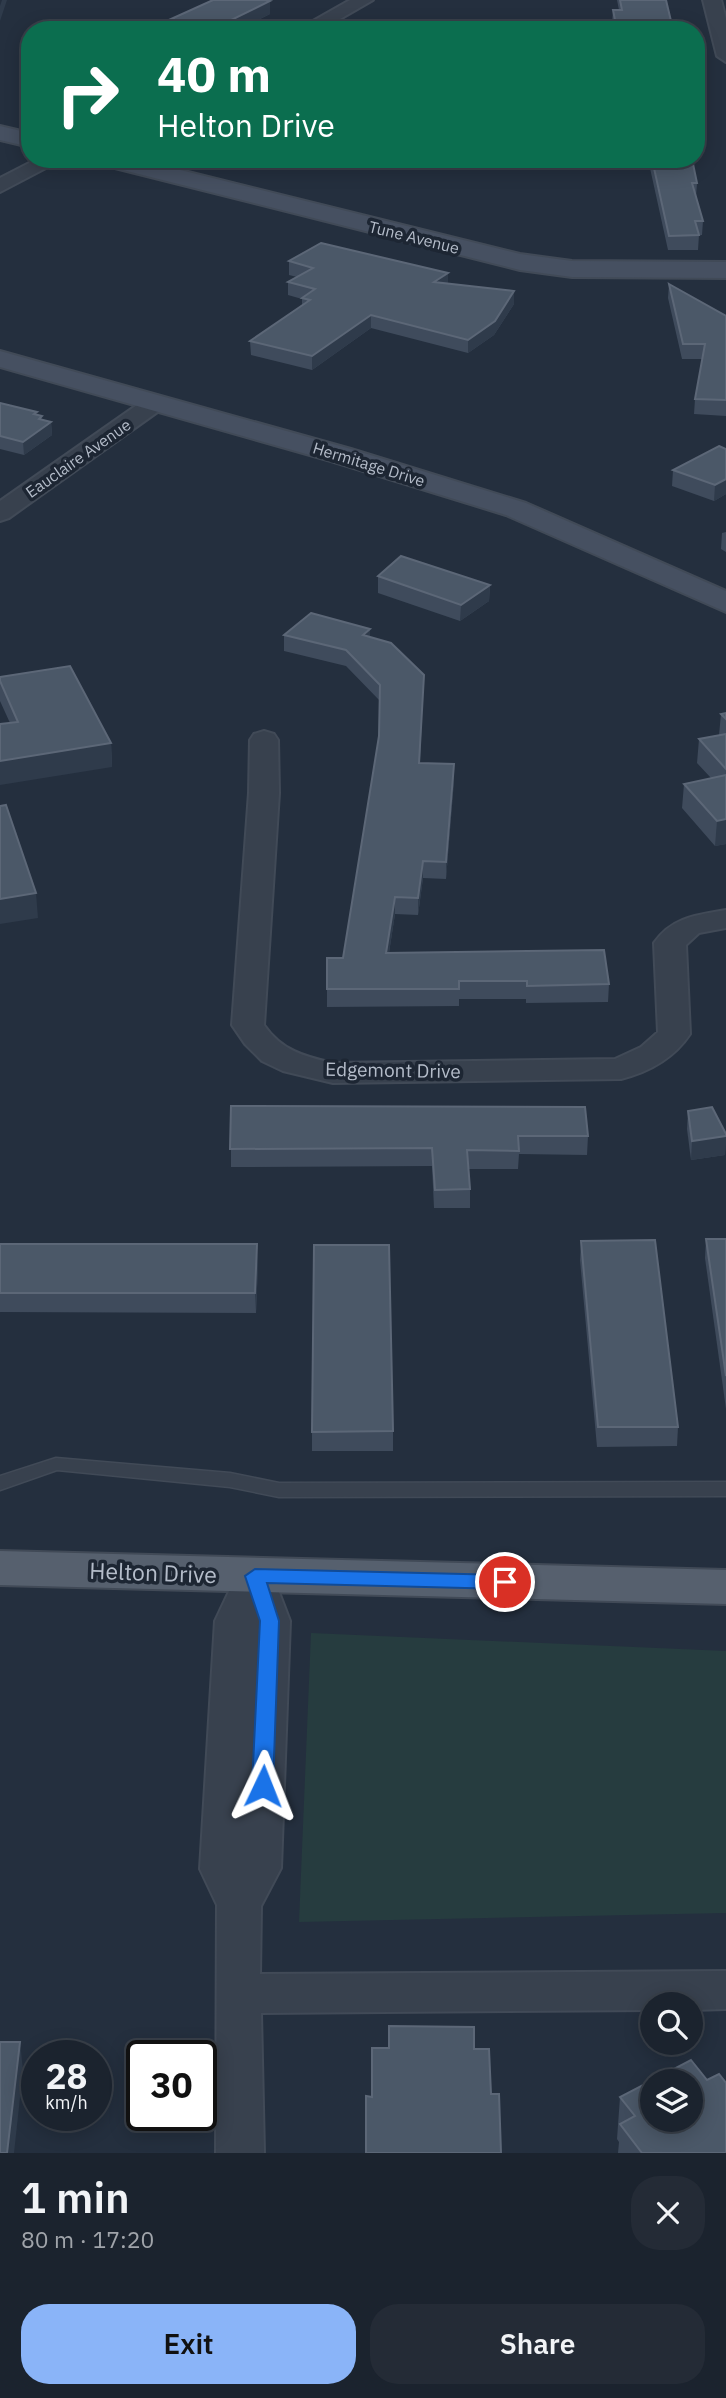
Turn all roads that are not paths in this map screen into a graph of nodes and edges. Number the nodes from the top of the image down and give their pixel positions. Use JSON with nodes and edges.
{"nodes":[{"id":1,"x":364,"y":0,"type":"edge"},
{"id":2,"x":712,"y":0,"type":"edge"},
{"id":3,"x":323,"y":21,"type":"edge"},
{"id":4,"x":726,"y":56,"type":"edge"},
{"id":5,"x":0,"y":133,"type":"edge"},
{"id":6,"x":21,"y":138,"type":"edge"},
{"id":7,"x":35,"y":168,"type":"edge"},
{"id":8,"x":143,"y":168,"type":"edge"},
{"id":9,"x":0,"y":186,"type":"edge"},
{"id":10,"x":726,"y":270,"type":"edge"},
{"id":11,"x":0,"y":359,"type":"edge"},
{"id":12,"x":155,"y":403,"type":"junction"},
{"id":13,"x":0,"y":513,"type":"edge"},
{"id":14,"x":726,"y":603,"type":"edge"},
{"id":15,"x":264,"y":740,"type":"dead end"},
{"id":16,"x":726,"y":919,"type":"edge"},
{"id":17,"x":0,"y":1483,"type":"edge"},
{"id":18,"x":726,"y":1489,"type":"edge"},
{"id":19,"x":0,"y":1569,"type":"edge"},
{"id":20,"x":255,"y":1576,"type":"junction"},
{"id":21,"x":726,"y":1587,"type":"edge"},
{"id":22,"x":726,"y":1990,"type":"edge"},
{"id":23,"x":237,"y":1994,"type":"junction"},
{"id":24,"x":240,"y":2153,"type":"edge"}],
"edges":[{"from":1,"to":3,"type":"street"},
{"from":2,"to":4,"type":"street"},
{"from":5,"to":6,"type":"street"},
{"from":7,"to":9,"type":"street"},
{"from":8,"to":10,"type":"street","name":"Tune Avenue"},
{"from":11,"to":12,"type":"street","name":"Hermitage Drive"},
{"from":12,"to":13,"type":"street","name":"Eauclaire Avenue"},
{"from":12,"to":14,"type":"street","name":"Hermitage Drive"},
{"from":15,"to":16,"type":"street","name":"Edgemont Drive"},
{"from":17,"to":18,"type":"lane"},
{"from":19,"to":20,"type":"main road","name":"Helton Drive"},
{"from":20,"to":21,"type":"main road","name":"Helton Drive"},
{"from":20,"to":23,"type":"street"},
{"from":22,"to":23,"type":"street"},
{"from":23,"to":24,"type":"street"}]}
